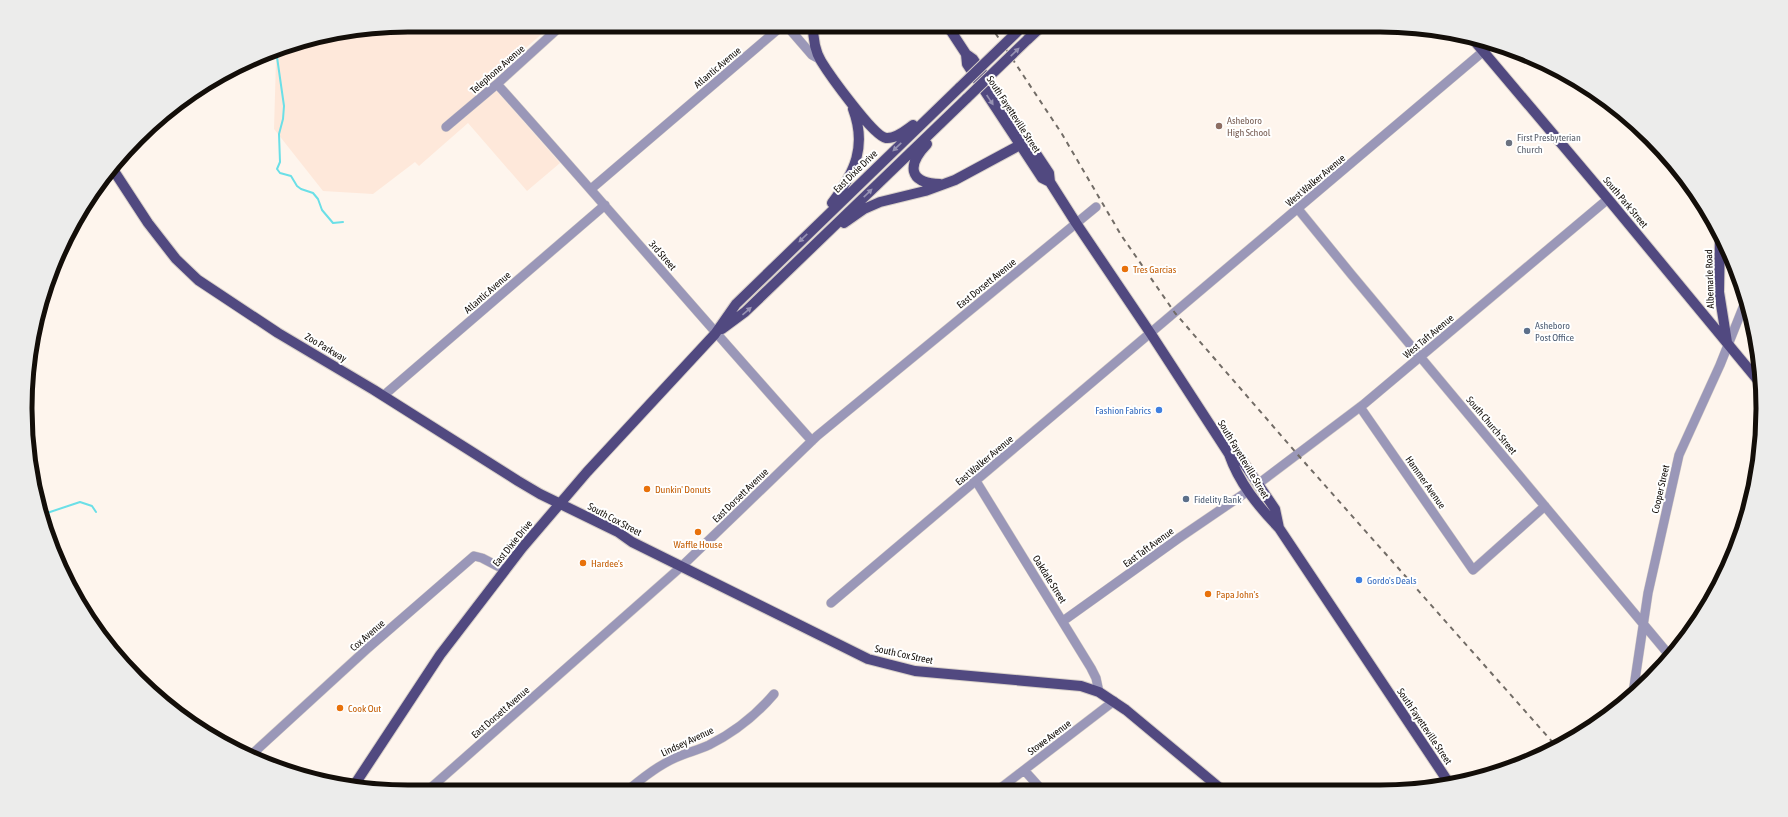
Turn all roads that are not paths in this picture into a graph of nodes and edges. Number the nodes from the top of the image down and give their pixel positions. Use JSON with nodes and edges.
{"nodes":[{"id":1,"x":554,"y":32,"type":"edge"},
{"id":2,"x":777,"y":32,"type":"edge"},
{"id":3,"x":791,"y":32,"type":"edge"},
{"id":4,"x":814,"y":32,"type":"edge"},
{"id":5,"x":952,"y":32,"type":"edge"},
{"id":6,"x":1017,"y":32,"type":"edge"},
{"id":7,"x":1036,"y":32,"type":"edge"},
{"id":8,"x":1479,"y":46,"type":"edge"},
{"id":9,"x":1487,"y":48,"type":"edge"},
{"id":10,"x":1484,"y":51,"type":"junction"},
{"id":11,"x":966,"y":54,"type":"junction"},
{"id":12,"x":821,"y":60,"type":"junction"},
{"id":13,"x":497,"y":84,"type":"junction"},
{"id":14,"x":852,"y":104,"type":"junction"},
{"id":15,"x":935,"y":110,"type":"junction"},
{"id":16,"x":936,"y":126,"type":"junction"},
{"id":17,"x":446,"y":127,"type":"dead end"},
{"id":18,"x":1020,"y":145,"type":"junction"},
{"id":19,"x":115,"y":173,"type":"edge"},
{"id":20,"x":1050,"y":182,"type":"junction"},
{"id":21,"x":942,"y":184,"type":"junction"},
{"id":22,"x":591,"y":189,"type":"junction"},
{"id":23,"x":1608,"y":199,"type":"junction"},
{"id":24,"x":605,"y":204,"type":"junction"},
{"id":25,"x":1096,"y":207,"type":"dead end"},
{"id":26,"x":1298,"y":209,"type":"junction"},
{"id":27,"x":1076,"y":223,"type":"junction"},
{"id":28,"x":816,"y":226,"type":"junction"},
{"id":29,"x":830,"y":229,"type":"junction"},
{"id":30,"x":1720,"y":248,"type":"edge"},
{"id":31,"x":1742,"y":309,"type":"edge"},
{"id":32,"x":715,"y":334,"type":"junction"},
{"id":33,"x":1151,"y":334,"type":"junction"},
{"id":34,"x":1728,"y":345,"type":"junction"},
{"id":35,"x":1421,"y":357,"type":"junction"},
{"id":36,"x":1754,"y":376,"type":"edge"},
{"id":37,"x":383,"y":396,"type":"junction"},
{"id":38,"x":1360,"y":407,"type":"junction"},
{"id":39,"x":812,"y":441,"type":"junction"},
{"id":40,"x":1231,"y":459,"type":"junction"},
{"id":41,"x":976,"y":481,"type":"junction"},
{"id":42,"x":1258,"y":484,"type":"junction"},
{"id":43,"x":1248,"y":492,"type":"junction"},
{"id":44,"x":560,"y":504,"type":"junction"},
{"id":45,"x":1545,"y":506,"type":"junction"},
{"id":46,"x":1277,"y":517,"type":"junction"},
{"id":47,"x":1279,"y":528,"type":"junction"},
{"id":48,"x":682,"y":566,"type":"junction"},
{"id":49,"x":505,"y":570,"type":"junction"},
{"id":50,"x":831,"y":602,"type":"dead end"},
{"id":51,"x":1063,"y":621,"type":"junction"},
{"id":52,"x":1643,"y":623,"type":"junction"},
{"id":53,"x":1667,"y":652,"type":"edge"},
{"id":54,"x":1634,"y":686,"type":"edge"},
{"id":55,"x":1099,"y":692,"type":"junction"},
{"id":56,"x":774,"y":694,"type":"dead end"},
{"id":57,"x":1114,"y":701,"type":"junction"},
{"id":58,"x":255,"y":752,"type":"edge"},
{"id":59,"x":1024,"y":770,"type":"junction"},
{"id":60,"x":1446,"y":779,"type":"edge"},
{"id":61,"x":356,"y":781,"type":"edge"},
{"id":62,"x":434,"y":785,"type":"edge"},
{"id":63,"x":635,"y":785,"type":"edge"},
{"id":64,"x":1004,"y":785,"type":"edge"},
{"id":65,"x":1038,"y":785,"type":"edge"},
{"id":66,"x":1216,"y":785,"type":"edge"}],
"edges":[{"from":1,"to":13,"type":"street","name":"Telephone Avenue"},
{"from":2,"to":22,"type":"street","name":"Atlantic Avenue"},
{"from":3,"to":12,"type":"street"},
{"from":4,"to":12,"type":"main road"},
{"from":5,"to":11,"type":"main road","name":"South Fayetteville Street"},
{"from":6,"to":15,"type":"main road","name":"East Dixie Drive","bridge":true},
{"from":16,"to":7,"type":"main road","name":"East Dixie Drive","one_way":true,"bridge":true},
{"from":8,"to":10,"type":"main road","name":"South Park Street"},
{"from":9,"to":10,"type":"street","name":"West Walker Avenue"},
{"from":10,"to":23,"type":"main road","name":"South Park Street"},
{"from":10,"to":26,"type":"street","name":"West Walker Avenue"},
{"from":11,"to":18,"type":"main road","name":"South Fayetteville Street","one_way":true},
{"from":11,"to":20,"type":"main road","name":"South Fayetteville Street"},
{"from":12,"to":14,"type":"main road"},
{"from":13,"to":17,"type":"street","name":"Telephone Avenue"},
{"from":13,"to":22,"type":"street","name":"3rd Street"},
{"from":14,"to":15,"type":"main road"},
{"from":14,"to":28,"type":"main road"},
{"from":15,"to":28,"type":"main road","name":"East Dixie Drive","one_way":true},
{"from":16,"to":21,"type":"main road"},
{"from":29,"to":16,"type":"main road","name":"East Dixie Drive","one_way":true},
{"from":18,"to":20,"type":"main road","name":"South Fayetteville Street"},
{"from":18,"to":21,"type":"main road"},
{"from":19,"to":37,"type":"main road","name":"Zoo Parkway"},
{"from":20,"to":27,"type":"main road","name":"South Fayetteville Street"},
{"from":21,"to":29,"type":"main road"},
{"from":22,"to":24,"type":"street","name":"3rd Street"},
{"from":23,"to":34,"type":"main road","name":"South Park Street"},
{"from":23,"to":35,"type":"street","name":"West Taft Avenue"},
{"from":24,"to":32,"type":"street","name":"3rd Street"},
{"from":24,"to":37,"type":"street","name":"Atlantic Avenue"},
{"from":25,"to":27,"type":"street","name":"East Dorsett Avenue"},
{"from":26,"to":33,"type":"street","name":"West Walker Avenue"},
{"from":26,"to":35,"type":"street","name":"South Church Street"},
{"from":27,"to":33,"type":"main road","name":"South Fayetteville Street"},
{"from":27,"to":39,"type":"street","name":"East Dorsett Avenue"},
{"from":28,"to":32,"type":"main road","name":"East Dixie Drive","one_way":true},
{"from":32,"to":29,"type":"main road","name":"East Dixie Drive","one_way":true},
{"from":30,"to":34,"type":"main road","name":"Albemarle Road"},
{"from":31,"to":34,"type":"street","name":"Cooper Street"},
{"from":32,"to":39,"type":"street","name":"3rd Street"},
{"from":32,"to":44,"type":"main road","name":"East Dixie Drive"},
{"from":33,"to":40,"type":"main road","name":"South Fayetteville Street"},
{"from":33,"to":41,"type":"street","name":"East Walker Avenue"},
{"from":34,"to":36,"type":"main road","name":"South Park Street"},
{"from":34,"to":52,"type":"street","name":"Cooper Street"},
{"from":35,"to":38,"type":"street","name":"West Taft Avenue"},
{"from":35,"to":45,"type":"street","name":"South Church Street"},
{"from":37,"to":44,"type":"main road","name":"Zoo Parkway"},
{"from":38,"to":42,"type":"street","name":"West Taft Avenue"},
{"from":38,"to":45,"type":"street","name":"Hammer Avenue"},
{"from":39,"to":48,"type":"street","name":"East Dorsett Avenue"},
{"from":40,"to":42,"type":"main road"},
{"from":40,"to":43,"type":"main road","name":"South Fayetteville Street"},
{"from":41,"to":50,"type":"street","name":"East Walker Avenue"},
{"from":41,"to":51,"type":"street","name":"Oakdale Street"},
{"from":42,"to":46,"type":"main road"},
{"from":43,"to":46,"type":"main road"},
{"from":43,"to":47,"type":"main road","name":"South Fayetteville Street"},
{"from":43,"to":51,"type":"street","name":"East Taft Avenue"},
{"from":44,"to":48,"type":"main road","name":"South Cox Street"},
{"from":44,"to":49,"type":"main road","name":"East Dixie Drive"},
{"from":45,"to":52,"type":"street","name":"South Church Street"},
{"from":46,"to":47,"type":"main road"},
{"from":47,"to":60,"type":"main road","name":"South Fayetteville Street"},
{"from":48,"to":55,"type":"main road","name":"South Cox Street"},
{"from":48,"to":62,"type":"street","name":"East Dorsett Avenue"},
{"from":49,"to":58,"type":"street","name":"Cox Avenue"},
{"from":49,"to":61,"type":"main road","name":"East Dixie Drive"},
{"from":51,"to":55,"type":"street","name":"Oakdale Street"},
{"from":52,"to":53,"type":"street","name":"South Church Street"},
{"from":52,"to":54,"type":"street","name":"Cooper Street"},
{"from":55,"to":57,"type":"main road","name":"South Cox Street"},
{"from":56,"to":63,"type":"street","name":"Lindsey Avenue"},
{"from":57,"to":59,"type":"street","name":"Stowe Avenue"},
{"from":57,"to":66,"type":"main road","name":"South Cox Street"},
{"from":59,"to":64,"type":"street","name":"Stowe Avenue"},
{"from":59,"to":65,"type":"street"}]}
